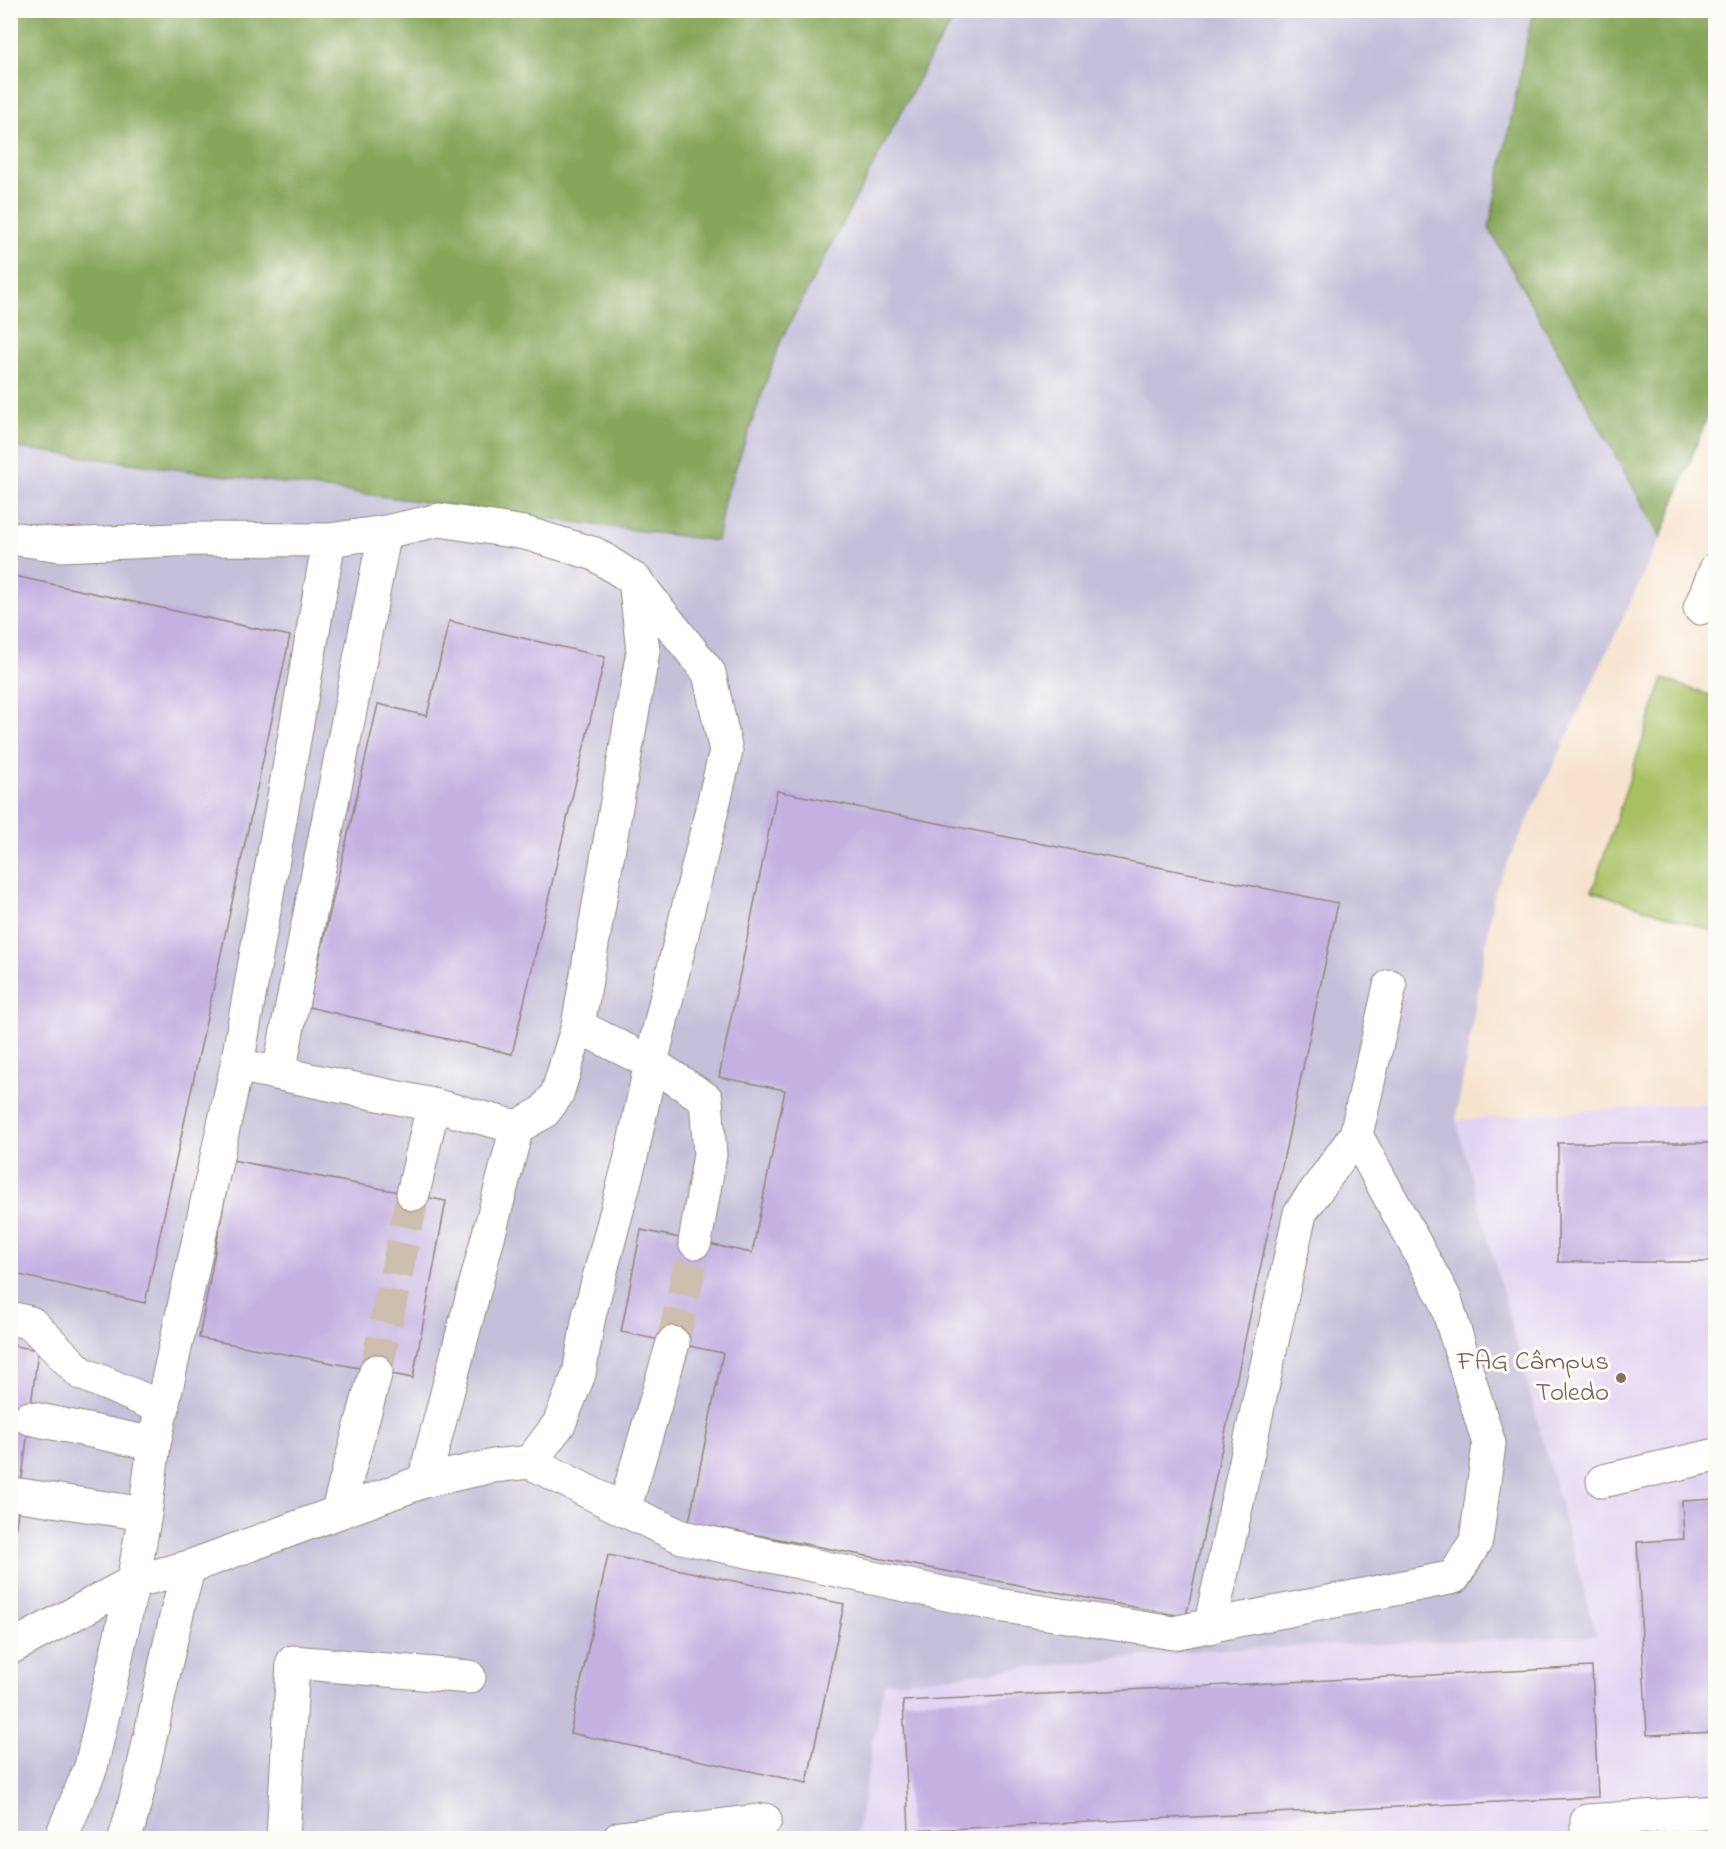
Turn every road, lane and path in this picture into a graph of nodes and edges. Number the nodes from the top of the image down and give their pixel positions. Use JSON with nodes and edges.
{"nodes":[{"id":1,"x":385,"y":532,"type":"junction"},
{"id":2,"x":10,"y":538,"type":"edge"},
{"id":3,"x":330,"y":540,"type":"junction"},
{"id":4,"x":1716,"y":569,"type":"edge"},
{"id":5,"x":636,"y":580,"type":"junction"},
{"id":6,"x":1700,"y":608,"type":"dead end"},
{"id":7,"x":1390,"y":986,"type":"dead end"},
{"id":8,"x":578,"y":1026,"type":"junction"},
{"id":9,"x":651,"y":1063,"type":"junction"},
{"id":10,"x":237,"y":1065,"type":"junction"},
{"id":11,"x":279,"y":1072,"type":"junction"},
{"id":12,"x":433,"y":1105,"type":"junction"},
{"id":13,"x":517,"y":1127,"type":"junction"},
{"id":14,"x":1356,"y":1134,"type":"junction"},
{"id":15,"x":413,"y":1194,"type":"tunnel mouth"},
{"id":16,"x":695,"y":1242,"type":"tunnel mouth"},
{"id":17,"x":10,"y":1318,"type":"edge"},
{"id":18,"x":673,"y":1343,"type":"tunnel mouth"},
{"id":19,"x":376,"y":1371,"type":"tunnel mouth"},
{"id":20,"x":163,"y":1408,"type":"junction"},
{"id":21,"x":29,"y":1418,"type":"dead end"},
{"id":22,"x":154,"y":1444,"type":"junction"},
{"id":23,"x":1716,"y":1455,"type":"edge"},
{"id":24,"x":530,"y":1462,"type":"junction"},
{"id":25,"x":424,"y":1481,"type":"junction"},
{"id":26,"x":1603,"y":1482,"type":"dead end"},
{"id":27,"x":20,"y":1495,"type":"dead end"},
{"id":28,"x":339,"y":1510,"type":"junction"},
{"id":29,"x":624,"y":1510,"type":"junction"},
{"id":30,"x":146,"y":1514,"type":"junction"},
{"id":31,"x":189,"y":1567,"type":"junction"},
{"id":32,"x":133,"y":1582,"type":"junction"},
{"id":33,"x":1210,"y":1627,"type":"junction"},
{"id":34,"x":10,"y":1648,"type":"edge"},
{"id":35,"x":469,"y":1677,"type":"dead end"},
{"id":36,"x":1716,"y":1812,"type":"edge"},
{"id":37,"x":765,"y":1820,"type":"dead end"},
{"id":38,"x":61,"y":1839,"type":"edge"},
{"id":39,"x":125,"y":1839,"type":"edge"},
{"id":40,"x":283,"y":1839,"type":"edge"},
{"id":41,"x":620,"y":1839,"type":"edge"},
{"id":42,"x":1587,"y":1839,"type":"edge"}],
"edges":[{"from":1,"to":3,"type":"street"},
{"from":1,"to":5,"type":"street"},
{"from":1,"to":11,"type":"street"},
{"from":2,"to":3,"type":"street"},
{"from":3,"to":10,"type":"street"},
{"from":4,"to":6,"type":"street"},
{"from":5,"to":8,"type":"street"},
{"from":5,"to":9,"type":"street"},
{"from":7,"to":14,"type":"street"},
{"from":8,"to":9,"type":"street"},
{"from":8,"to":13,"type":"street"},
{"from":9,"to":16,"type":"street"},
{"from":9,"to":24,"type":"street"},
{"from":10,"to":11,"type":"street"},
{"from":10,"to":20,"type":"street"},
{"from":11,"to":12,"type":"street"},
{"from":12,"to":13,"type":"street"},
{"from":12,"to":15,"type":"street"},
{"from":13,"to":25,"type":"street"},
{"from":14,"to":33,"type":"street"},
{"from":14,"to":33,"type":"street"},
{"from":17,"to":20,"type":"street"},
{"from":18,"to":29,"type":"street"},
{"from":19,"to":28,"type":"street"},
{"from":20,"to":22,"type":"street"},
{"from":21,"to":22,"type":"street"},
{"from":22,"to":30,"type":"street"},
{"from":23,"to":26,"type":"street"},
{"from":24,"to":25,"type":"street"},
{"from":24,"to":29,"type":"street"},
{"from":25,"to":28,"type":"street"},
{"from":27,"to":30,"type":"street"},
{"from":28,"to":31,"type":"street"},
{"from":29,"to":33,"type":"street"},
{"from":30,"to":32,"type":"street"},
{"from":31,"to":32,"type":"street"},
{"from":31,"to":39,"type":"street"},
{"from":32,"to":34,"type":"street"},
{"from":32,"to":38,"type":"street"},
{"from":35,"to":40,"type":"street"},
{"from":36,"to":42,"type":"street"},
{"from":37,"to":41,"type":"street"}]}
